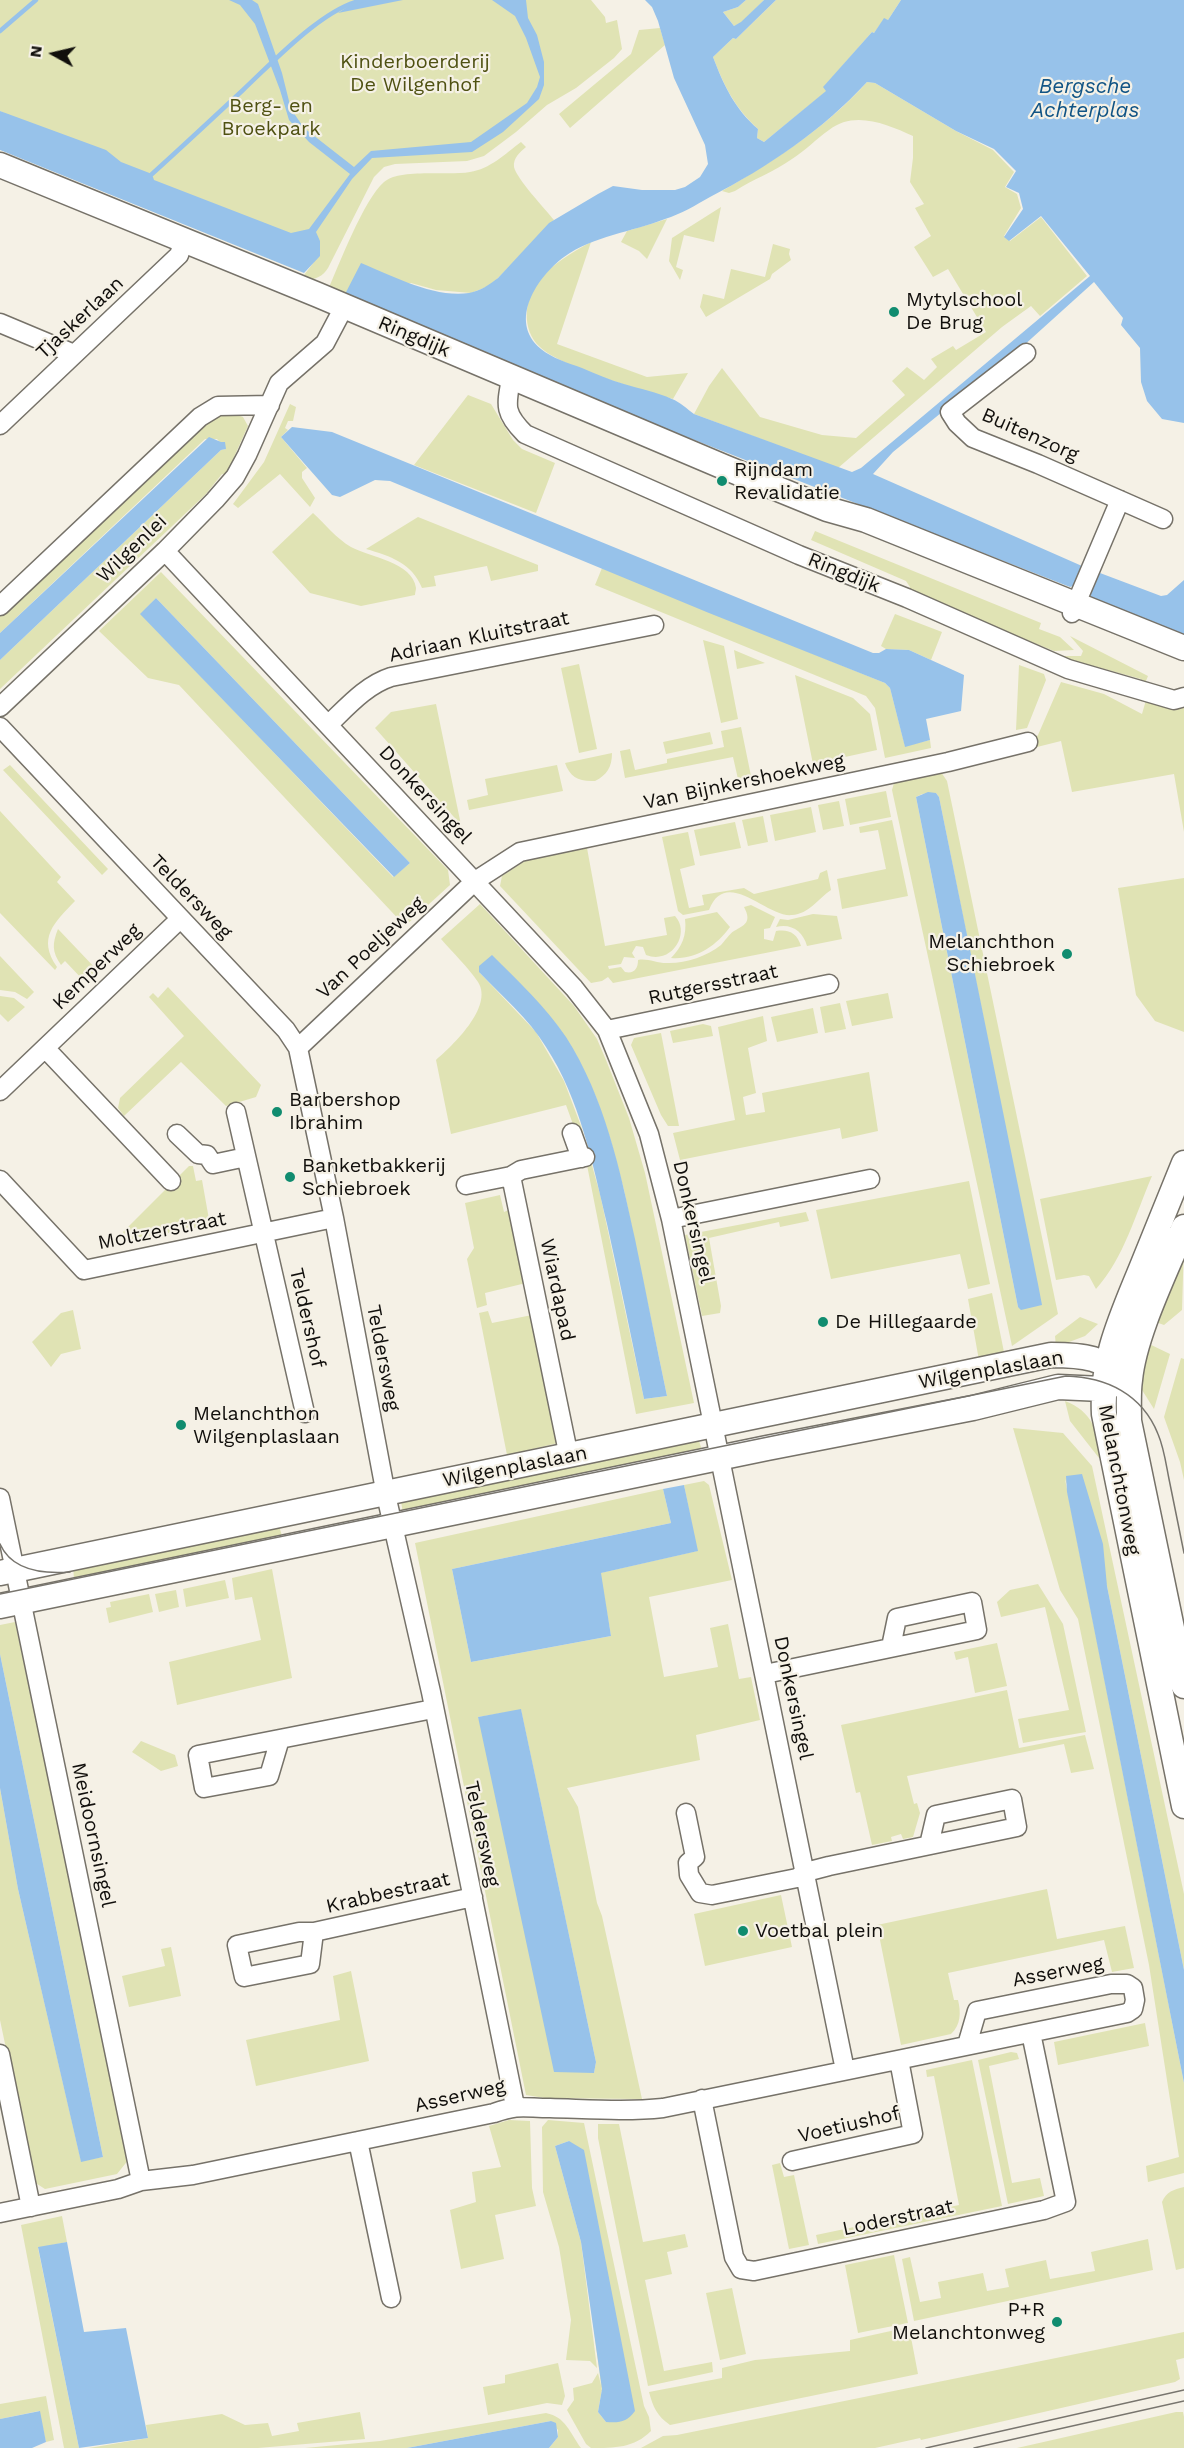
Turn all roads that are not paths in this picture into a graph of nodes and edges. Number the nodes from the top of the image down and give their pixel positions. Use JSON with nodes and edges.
{"nodes":[{"id":1,"x":0,"y":165,"type":"edge"},
{"id":2,"x":184,"y":240,"type":"junction"},
{"id":3,"x":344,"y":307,"type":"junction"},
{"id":4,"x":0,"y":323,"type":"edge"},
{"id":5,"x":1026,"y":353,"type":"dead end"},
{"id":6,"x":74,"y":354,"type":"junction"},
{"id":7,"x":509,"y":389,"type":"junction"},
{"id":8,"x":270,"y":405,"type":"junction"},
{"id":9,"x":0,"y":425,"type":"edge"},
{"id":10,"x":1120,"y":500,"type":"junction"},
{"id":11,"x":1163,"y":519,"type":"dead end"},
{"id":12,"x":165,"y":550,"type":"junction"},
{"id":13,"x":1076,"y":604,"type":"junction"},
{"id":14,"x":0,"y":606,"type":"edge"},
{"id":15,"x":654,"y":625,"type":"dead end"},
{"id":16,"x":1184,"y":648,"type":"edge"},
{"id":17,"x":1184,"y":660,"type":"edge"},
{"id":18,"x":1184,"y":697,"type":"edge"},
{"id":19,"x":0,"y":706,"type":"edge"},
{"id":20,"x":328,"y":725,"type":"junction"},
{"id":21,"x":0,"y":727,"type":"edge"},
{"id":22,"x":1028,"y":742,"type":"dead end"},
{"id":23,"x":475,"y":881,"type":"junction"},
{"id":24,"x":180,"y":919,"type":"junction"},
{"id":25,"x":829,"y":984,"type":"dead end"},
{"id":26,"x":607,"y":1029,"type":"junction"},
{"id":27,"x":45,"y":1048,"type":"junction"},
{"id":28,"x":298,"y":1048,"type":"junction"},
{"id":29,"x":0,"y":1091,"type":"edge"},
{"id":30,"x":236,"y":1112,"type":"dead end"},
{"id":31,"x":572,"y":1133,"type":"dead end"},
{"id":32,"x":177,"y":1134,"type":"dead end"},
{"id":33,"x":246,"y":1157,"type":"junction"},
{"id":34,"x":1184,"y":1163,"type":"edge"},
{"id":35,"x":511,"y":1176,"type":"junction"},
{"id":36,"x":870,"y":1179,"type":"dead end"},
{"id":37,"x":0,"y":1180,"type":"edge"},
{"id":38,"x":171,"y":1181,"type":"dead end"},
{"id":39,"x":466,"y":1185,"type":"dead end"},
{"id":40,"x":334,"y":1218,"type":"junction"},
{"id":41,"x":671,"y":1219,"type":"junction"},
{"id":42,"x":1184,"y":1227,"type":"edge"},
{"id":43,"x":263,"y":1233,"type":"junction"},
{"id":44,"x":1107,"y":1362,"type":"junction"},
{"id":45,"x":1130,"y":1378,"type":"junction"},
{"id":46,"x":1102,"y":1389,"type":"junction"},
{"id":47,"x":305,"y":1413,"type":"dead end"},
{"id":48,"x":712,"y":1425,"type":"junction"},
{"id":49,"x":568,"y":1457,"type":"junction"},
{"id":50,"x":718,"y":1459,"type":"junction"},
{"id":51,"x":386,"y":1495,"type":"junction"},
{"id":52,"x":0,"y":1498,"type":"edge"},
{"id":53,"x":394,"y":1526,"type":"junction"},
{"id":54,"x":8,"y":1572,"type":"edge"},
{"id":55,"x":11,"y":1604,"type":"edge"},
{"id":56,"x":891,"y":1647,"type":"dead end"},
{"id":57,"x":765,"y":1674,"type":"junction"},
{"id":58,"x":1184,"y":1686,"type":"edge"},
{"id":59,"x":433,"y":1708,"type":"junction"},
{"id":60,"x":280,"y":1739,"type":"dead end"},
{"id":61,"x":1184,"y":1806,"type":"edge"},
{"id":62,"x":686,"y":1813,"type":"dead end"},
{"id":63,"x":929,"y":1845,"type":"junction"},
{"id":64,"x":806,"y":1872,"type":"junction"},
{"id":65,"x":473,"y":1897,"type":"junction"},
{"id":66,"x":314,"y":1932,"type":"dead end"},
{"id":67,"x":1031,"y":2033,"type":"junction"},
{"id":68,"x":967,"y":2045,"type":"junction"},
{"id":69,"x":0,"y":2054,"type":"edge"},
{"id":70,"x":899,"y":2060,"type":"junction"},
{"id":71,"x":845,"y":2070,"type":"junction"},
{"id":72,"x":702,"y":2099,"type":"junction"},
{"id":73,"x":515,"y":2106,"type":"junction"},
{"id":74,"x":358,"y":2141,"type":"junction"},
{"id":75,"x":792,"y":2161,"type":"dead end"},
{"id":76,"x":141,"y":2181,"type":"junction"},
{"id":77,"x":31,"y":2207,"type":"junction"},
{"id":78,"x":0,"y":2213,"type":"edge"},
{"id":79,"x":391,"y":2298,"type":"dead end"}],
"edges":[{"from":1,"to":2,"type":"street","name":"Ringdijk"},
{"from":2,"to":3,"type":"street","name":"Ringdijk"},
{"from":2,"to":6,"type":"street","name":"Tjaskerlaan"},
{"from":3,"to":7,"type":"street","name":"Ringdijk"},
{"from":3,"to":8,"type":"street","name":"Wilgenlei"},
{"from":4,"to":6,"type":"street"},
{"from":5,"to":10,"type":"street","name":"Buitenzorg"},
{"from":6,"to":9,"type":"street","name":"Tjaskerlaan"},
{"from":7,"to":13,"type":"street","name":"Ringdijk"},
{"from":7,"to":18,"type":"street","name":"Ringdijk"},
{"from":8,"to":12,"type":"street","name":"Wilgenlei"},
{"from":8,"to":14,"type":"street"},
{"from":10,"to":11,"type":"street","name":"Buitenzorg"},
{"from":10,"to":13,"type":"street"},
{"from":12,"to":19,"type":"street","name":"Wilgenlei"},
{"from":12,"to":20,"type":"street","name":"Donkersingel"},
{"from":13,"to":16,"type":"street","name":"Ringdijk"},
{"from":13,"to":17,"type":"street","name":"Ringdijk"},
{"from":15,"to":20,"type":"street","name":"Adriaan Kluitstraat"},
{"from":20,"to":23,"type":"street","name":"Donkersingel"},
{"from":21,"to":24,"type":"street","name":"Teldersweg"},
{"from":22,"to":23,"type":"street","name":"Van Bijnkershoekweg"},
{"from":23,"to":26,"type":"street","name":"Donkersingel"},
{"from":23,"to":28,"type":"street","name":"Van Poeljeweg"},
{"from":24,"to":27,"type":"street","name":"Kemperweg"},
{"from":24,"to":28,"type":"street","name":"Teldersweg"},
{"from":25,"to":26,"type":"street","name":"Rutgersstraat"},
{"from":26,"to":41,"type":"street","name":"Donkersingel"},
{"from":27,"to":29,"type":"street","name":"Kemperweg"},
{"from":27,"to":38,"type":"street"},
{"from":28,"to":40,"type":"street","name":"Teldersweg"},
{"from":30,"to":33,"type":"street","name":"Teldershof"},
{"from":31,"to":35,"type":"street"},
{"from":32,"to":33,"type":"street"},
{"from":33,"to":43,"type":"street","name":"Teldershof"},
{"from":34,"to":44,"type":"street","name":"Melanchtonweg"},
{"from":35,"to":39,"type":"street"},
{"from":35,"to":49,"type":"street","name":"Wiardapad"},
{"from":36,"to":41,"type":"street"},
{"from":37,"to":43,"type":"street","name":"Moltzerstraat"},
{"from":40,"to":43,"type":"street","name":"Moltzerstraat"},
{"from":40,"to":51,"type":"street","name":"Teldersweg"},
{"from":41,"to":48,"type":"street","name":"Donkersingel"},
{"from":42,"to":45,"type":"street","name":"Melanchtonweg"},
{"from":43,"to":47,"type":"street","name":"Teldershof"},
{"from":44,"to":45,"type":"street","name":"Wilgenplaslaan"},
{"from":44,"to":46,"type":"street","name":"Melanchtonweg"},
{"from":44,"to":48,"type":"street","name":"Wilgenplaslaan"},
{"from":45,"to":46,"type":"street","name":"Wilgenplaslaan"},
{"from":45,"to":58,"type":"street","name":"Melanchtonweg"},
{"from":46,"to":50,"type":"street","name":"Wilgenplaslaan"},
{"from":46,"to":61,"type":"street","name":"Melanchtonweg"},
{"from":48,"to":49,"type":"street","name":"Wilgenplaslaan"},
{"from":48,"to":50,"type":"street","name":"Donkersingel"},
{"from":49,"to":51,"type":"street","name":"Wilgenplaslaan"},
{"from":50,"to":53,"type":"street","name":"Wilgenplaslaan"},
{"from":50,"to":57,"type":"street","name":"Donkersingel"},
{"from":51,"to":53,"type":"street","name":"Teldersweg"},
{"from":51,"to":54,"type":"street","name":"Wilgenplaslaan"},
{"from":52,"to":54,"type":"street","name":"Meidoornsingel"},
{"from":53,"to":55,"type":"street","name":"Wilgenplaslaan"},
{"from":53,"to":59,"type":"street","name":"Teldersweg"},
{"from":54,"to":55,"type":"street","name":"Meidoornsingel"},
{"from":55,"to":76,"type":"street","name":"Meidoornsingel"},
{"from":56,"to":57,"type":"street"},
{"from":57,"to":64,"type":"street","name":"Donkersingel"},
{"from":59,"to":60,"type":"street"},
{"from":59,"to":65,"type":"street","name":"Teldersweg"},
{"from":62,"to":64,"type":"street"},
{"from":63,"to":63,"type":"street"},
{"from":63,"to":64,"type":"street"},
{"from":64,"to":71,"type":"street","name":"Donkersingel"},
{"from":65,"to":66,"type":"street","name":"Krabbestraat"},
{"from":65,"to":73,"type":"street","name":"Teldersweg"},
{"from":67,"to":68,"type":"street","name":"Asserweg"},
{"from":67,"to":68,"type":"street","name":"Asserweg"},
{"from":67,"to":72,"type":"street","name":"Loderstraat"},
{"from":68,"to":70,"type":"street","name":"Asserweg"},
{"from":69,"to":77,"type":"street"},
{"from":70,"to":71,"type":"street","name":"Asserweg"},
{"from":70,"to":75,"type":"street","name":"Voetiushof"},
{"from":71,"to":72,"type":"street","name":"Asserweg"},
{"from":72,"to":73,"type":"street","name":"Asserweg"},
{"from":73,"to":74,"type":"street","name":"Asserweg"},
{"from":74,"to":76,"type":"street","name":"Asserweg"},
{"from":74,"to":79,"type":"street"},
{"from":76,"to":77,"type":"street","name":"Asserweg"},
{"from":77,"to":78,"type":"street","name":"Asserweg"}]}
